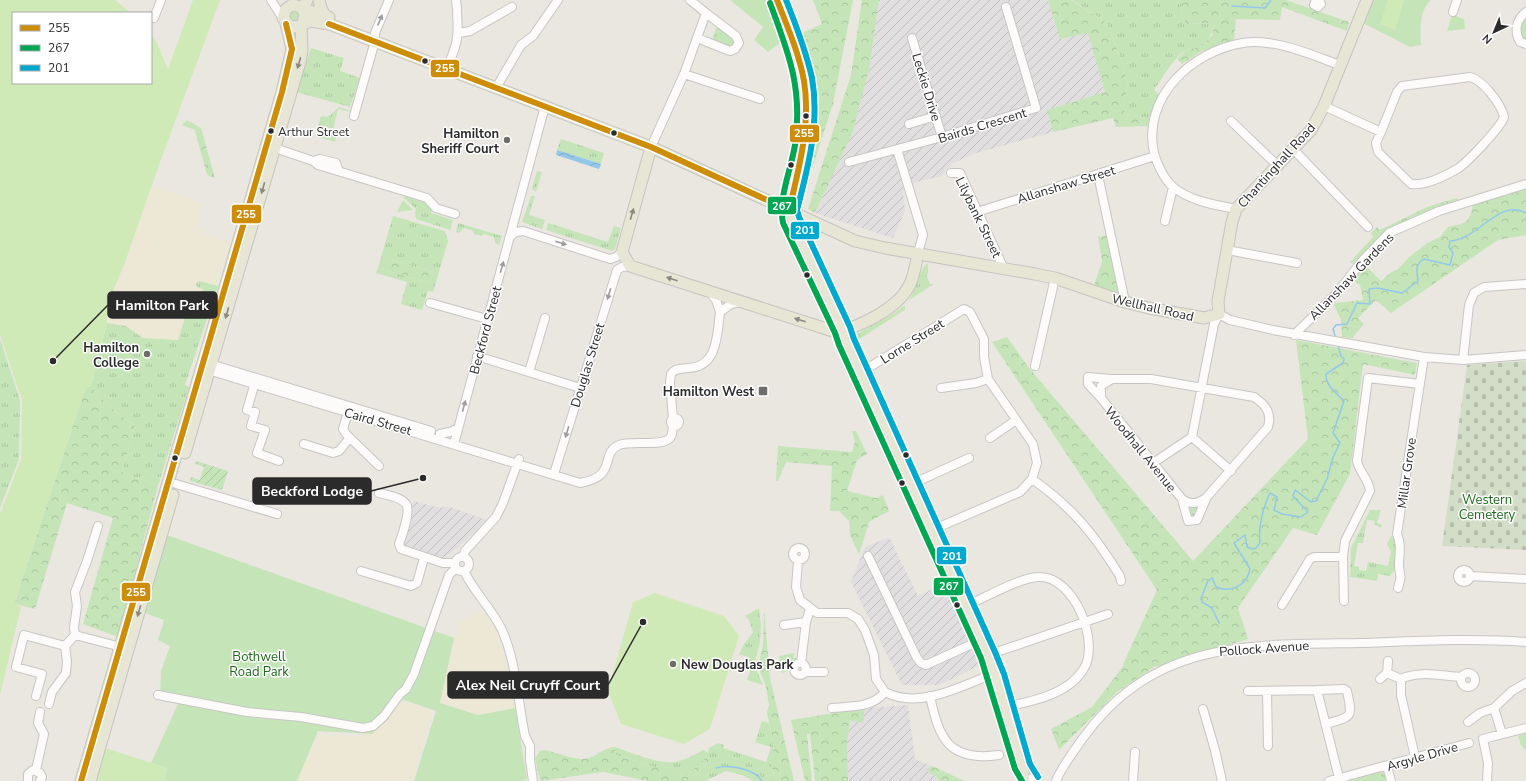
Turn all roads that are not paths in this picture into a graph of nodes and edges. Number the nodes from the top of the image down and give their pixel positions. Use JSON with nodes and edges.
{"nodes":[{"id":1,"x":161,"y":0,"type":"edge"},
{"id":2,"x":271,"y":0,"type":"edge"},
{"id":3,"x":274,"y":0,"type":"edge"},
{"id":4,"x":319,"y":0,"type":"edge"},
{"id":5,"x":389,"y":0,"type":"edge"},
{"id":6,"x":456,"y":0,"type":"edge"},
{"id":7,"x":558,"y":0,"type":"edge"},
{"id":8,"x":690,"y":0,"type":"edge"},
{"id":9,"x":777,"y":0,"type":"edge"},
{"id":10,"x":1367,"y":0,"type":"edge"},
{"id":11,"x":1457,"y":0,"type":"edge"},
{"id":12,"x":291,"y":4,"type":"edge"},
{"id":13,"x":305,"y":4,"type":"edge"},
{"id":14,"x":512,"y":7,"type":"dead end"},
{"id":15,"x":1006,"y":7,"type":"dead end"},
{"id":16,"x":1453,"y":12,"type":"dead end"},
{"id":17,"x":1526,"y":12,"type":"edge"},
{"id":18,"x":706,"y":13,"type":"junction"},
{"id":19,"x":325,"y":16,"type":"junction"},
{"id":20,"x":154,"y":18,"type":"dead end"},
{"id":21,"x":285,"y":22,"type":"junction"},
{"id":22,"x":302,"y":24,"type":"junction"},
{"id":23,"x":459,"y":33,"type":"junction"},
{"id":24,"x":697,"y":38,"type":"junction"},
{"id":25,"x":912,"y":38,"type":"dead end"},
{"id":26,"x":375,"y":41,"type":"junction"},
{"id":27,"x":1526,"y":44,"type":"edge"},
{"id":28,"x":1340,"y":65,"type":"junction"},
{"id":29,"x":447,"y":68,"type":"junction"},
{"id":30,"x":684,"y":74,"type":"junction"},
{"id":31,"x":496,"y":88,"type":"junction"},
{"id":32,"x":760,"y":99,"type":"dead end"},
{"id":33,"x":544,"y":106,"type":"junction"},
{"id":34,"x":1324,"y":106,"type":"junction"},
{"id":35,"x":354,"y":116,"type":"dead end"},
{"id":36,"x":936,"y":116,"type":"junction"},
{"id":37,"x":1231,"y":121,"type":"dead end"},
{"id":38,"x":909,"y":124,"type":"dead end"},
{"id":39,"x":1381,"y":132,"type":"junction"},
{"id":40,"x":942,"y":137,"type":"junction"},
{"id":41,"x":651,"y":147,"type":"junction"},
{"id":42,"x":275,"y":148,"type":"junction"},
{"id":43,"x":896,"y":149,"type":"junction"},
{"id":44,"x":1293,"y":149,"type":"junction"},
{"id":45,"x":1155,"y":156,"type":"junction"},
{"id":46,"x":849,"y":162,"type":"dead end"},
{"id":47,"x":1277,"y":165,"type":"junction"},
{"id":48,"x":951,"y":173,"type":"dead end"},
{"id":49,"x":1098,"y":175,"type":"junction"},
{"id":50,"x":1526,"y":184,"type":"edge"},
{"id":51,"x":1173,"y":187,"type":"junction"},
{"id":52,"x":1236,"y":209,"type":"junction"},
{"id":53,"x":789,"y":210,"type":"junction"},
{"id":54,"x":977,"y":212,"type":"junction"},
{"id":55,"x":455,"y":214,"type":"dead end"},
{"id":56,"x":514,"y":216,"type":"junction"},
{"id":57,"x":1165,"y":221,"type":"dead end"},
{"id":58,"x":1368,"y":227,"type":"dead end"},
{"id":59,"x":523,"y":231,"type":"junction"},
{"id":60,"x":509,"y":238,"type":"junction"},
{"id":61,"x":1227,"y":250,"type":"junction"},
{"id":62,"x":622,"y":252,"type":"junction"},
{"id":63,"x":918,"y":253,"type":"junction"},
{"id":64,"x":610,"y":259,"type":"junction"},
{"id":65,"x":1297,"y":262,"type":"dead end"},
{"id":66,"x":630,"y":266,"type":"junction"},
{"id":67,"x":1003,"y":267,"type":"junction"},
{"id":68,"x":617,"y":270,"type":"junction"},
{"id":69,"x":1055,"y":278,"type":"junction"},
{"id":70,"x":1526,"y":284,"type":"edge"},
{"id":71,"x":709,"y":291,"type":"junction"},
{"id":72,"x":740,"y":302,"type":"junction"},
{"id":73,"x":1125,"y":302,"type":"junction"},
{"id":74,"x":430,"y":303,"type":"dead end"},
{"id":75,"x":720,"y":312,"type":"junction"},
{"id":76,"x":1219,"y":314,"type":"junction"},
{"id":77,"x":545,"y":318,"type":"dead end"},
{"id":78,"x":488,"y":319,"type":"junction"},
{"id":79,"x":819,"y":326,"type":"junction"},
{"id":80,"x":843,"y":330,"type":"junction"},
{"id":81,"x":1294,"y":335,"type":"junction"},
{"id":82,"x":846,"y":342,"type":"junction"},
{"id":83,"x":477,"y":356,"type":"junction"},
{"id":84,"x":1526,"y":356,"type":"edge"},
{"id":85,"x":1424,"y":357,"type":"junction"},
{"id":86,"x":1463,"y":360,"type":"junction"},
{"id":87,"x":207,"y":366,"type":"junction"},
{"id":88,"x":1036,"y":366,"type":"dead end"},
{"id":89,"x":529,"y":372,"type":"junction"},
{"id":90,"x":860,"y":373,"type":"junction"},
{"id":91,"x":988,"y":379,"type":"junction"},
{"id":92,"x":1109,"y":380,"type":"junction"},
{"id":93,"x":256,"y":381,"type":"junction"},
{"id":94,"x":1420,"y":384,"type":"junction"},
{"id":95,"x":941,"y":387,"type":"dead end"},
{"id":96,"x":580,"y":388,"type":"junction"},
{"id":97,"x":1201,"y":388,"type":"junction"},
{"id":98,"x":1101,"y":398,"type":"junction"},
{"id":99,"x":348,"y":410,"type":"junction"},
{"id":100,"x":1016,"y":420,"type":"junction"},
{"id":101,"x":458,"y":428,"type":"junction"},
{"id":102,"x":440,"y":434,"type":"junction"},
{"id":103,"x":1192,"y":437,"type":"junction"},
{"id":104,"x":990,"y":438,"type":"dead end"},
{"id":105,"x":349,"y":439,"type":"junction"},
{"id":106,"x":454,"y":441,"type":"junction"},
{"id":107,"x":304,"y":444,"type":"dead end"},
{"id":108,"x":969,"y":458,"type":"dead end"},
{"id":109,"x":518,"y":460,"type":"junction"},
{"id":110,"x":279,"y":461,"type":"dead end"},
{"id":111,"x":1153,"y":463,"type":"junction"},
{"id":112,"x":379,"y":466,"type":"dead end"},
{"id":113,"x":554,"y":471,"type":"junction"},
{"id":114,"x":1231,"y":471,"type":"junction"},
{"id":115,"x":1032,"y":479,"type":"junction"},
{"id":116,"x":172,"y":484,"type":"junction"},
{"id":117,"x":912,"y":484,"type":"junction"},
{"id":118,"x":379,"y":493,"type":"dead end"},
{"id":119,"x":1206,"y":498,"type":"junction"},
{"id":120,"x":1182,"y":499,"type":"junction"},
{"id":121,"x":277,"y":514,"type":"dead end"},
{"id":122,"x":98,"y":526,"type":"dead end"},
{"id":123,"x":932,"y":530,"type":"junction"},
{"id":124,"x":868,"y":556,"type":"dead end"},
{"id":125,"x":463,"y":557,"type":"junction"},
{"id":126,"x":1343,"y":557,"type":"junction"},
{"id":127,"x":424,"y":558,"type":"junction"},
{"id":128,"x":798,"y":561,"type":"dead end"},
{"id":129,"x":455,"y":565,"type":"junction"},
{"id":130,"x":361,"y":571,"type":"dead end"},
{"id":131,"x":464,"y":571,"type":"junction"},
{"id":132,"x":1470,"y":576,"type":"dead end"},
{"id":133,"x":1526,"y":579,"type":"edge"},
{"id":134,"x":1121,"y":581,"type":"dead end"},
{"id":135,"x":1398,"y":588,"type":"dead end"},
{"id":136,"x":1289,"y":592,"type":"junction"},
{"id":137,"x":1296,"y":597,"type":"dead end"},
{"id":138,"x":1344,"y":601,"type":"dead end"},
{"id":139,"x":1282,"y":605,"type":"dead end"},
{"id":140,"x":966,"y":606,"type":"junction"},
{"id":141,"x":810,"y":609,"type":"junction"},
{"id":142,"x":1108,"y":614,"type":"dead end"},
{"id":143,"x":806,"y":622,"type":"junction"},
{"id":144,"x":1084,"y":622,"type":"junction"},
{"id":145,"x":784,"y":625,"type":"dead end"},
{"id":146,"x":75,"y":635,"type":"junction"},
{"id":147,"x":981,"y":640,"type":"junction"},
{"id":148,"x":1526,"y":642,"type":"edge"},
{"id":149,"x":65,"y":646,"type":"junction"},
{"id":150,"x":124,"y":648,"type":"junction"},
{"id":151,"x":988,"y":655,"type":"junction"},
{"id":152,"x":1388,"y":661,"type":"dead end"},
{"id":153,"x":824,"y":672,"type":"dead end"},
{"id":154,"x":995,"y":673,"type":"junction"},
{"id":155,"x":1387,"y":673,"type":"junction"},
{"id":156,"x":1461,"y":677,"type":"dead end"},
{"id":157,"x":1380,"y":679,"type":"dead end"},
{"id":158,"x":1401,"y":679,"type":"junction"},
{"id":159,"x":1526,"y":683,"type":"edge"},
{"id":160,"x":38,"y":688,"type":"junction"},
{"id":161,"x":1317,"y":690,"type":"junction"},
{"id":162,"x":1248,"y":691,"type":"dead end"},
{"id":163,"x":1267,"y":691,"type":"junction"},
{"id":164,"x":52,"y":692,"type":"junction"},
{"id":165,"x":885,"y":692,"type":"junction"},
{"id":166,"x":158,"y":695,"type":"dead end"},
{"id":167,"x":36,"y":696,"type":"dead end"},
{"id":168,"x":930,"y":696,"type":"junction"},
{"id":169,"x":49,"y":704,"type":"dead end"},
{"id":170,"x":1006,"y":707,"type":"junction"},
{"id":171,"x":832,"y":708,"type":"dead end"},
{"id":172,"x":1494,"y":708,"type":"junction"},
{"id":173,"x":1203,"y":709,"type":"dead end"},
{"id":174,"x":40,"y":712,"type":"dead end"},
{"id":175,"x":1468,"y":722,"type":"dead end"},
{"id":176,"x":1326,"y":724,"type":"junction"},
{"id":177,"x":1526,"y":728,"type":"edge"},
{"id":178,"x":1502,"y":734,"type":"junction"},
{"id":179,"x":1270,"y":742,"type":"dead end"},
{"id":180,"x":1469,"y":742,"type":"dead end"},
{"id":181,"x":1135,"y":752,"type":"dead end"},
{"id":182,"x":999,"y":755,"type":"dead end"},
{"id":183,"x":1415,"y":757,"type":"junction"},
{"id":184,"x":1386,"y":766,"type":"junction"},
{"id":185,"x":36,"y":770,"type":"junction"},
{"id":186,"x":1339,"y":778,"type":"junction"},
{"id":187,"x":28,"y":781,"type":"edge"},
{"id":188,"x":43,"y":781,"type":"edge"},
{"id":189,"x":81,"y":781,"type":"edge"},
{"id":190,"x":90,"y":781,"type":"edge"},
{"id":191,"x":533,"y":781,"type":"edge"},
{"id":192,"x":1030,"y":781,"type":"edge"},
{"id":193,"x":1056,"y":781,"type":"edge"},
{"id":194,"x":1134,"y":781,"type":"edge"},
{"id":195,"x":1221,"y":781,"type":"edge"},
{"id":196,"x":1329,"y":781,"type":"edge"},
{"id":197,"x":1391,"y":781,"type":"edge"},
{"id":198,"x":1487,"y":781,"type":"edge"}],
"edges":[{"from":1,"to":20,"type":"street"},
{"from":2,"to":21,"type":"street"},
{"from":3,"to":12,"type":"street"},
{"from":4,"to":19,"type":"main road"},
{"from":26,"to":5,"type":"street","one_way":true},
{"from":6,"to":23,"type":"street"},
{"from":7,"to":31,"type":"street"},
{"from":8,"to":18,"type":"street"},
{"from":9,"to":53,"type":"main road"},
{"from":10,"to":28,"type":"main road","name":"Chantinghall Road"},
{"from":11,"to":16,"type":"street"},
{"from":12,"to":13,"type":"main road"},
{"from":12,"to":21,"type":"main road"},
{"from":13,"to":19,"type":"main road"},
{"from":13,"to":22,"type":"main road"},
{"from":14,"to":23,"type":"street"},
{"from":15,"to":40,"type":"street","name":"Bairds Crescent"},
{"from":17,"to":27,"type":"street"},
{"from":18,"to":24,"type":"street"},
{"from":18,"to":24,"type":"street"},
{"from":19,"to":26,"type":"main road"},
{"from":21,"to":22,"type":"main road"},
{"from":21,"to":87,"type":"main road"},
{"from":22,"to":26,"type":"main road"},
{"from":22,"to":42,"type":"main road","one_way":true},
{"from":23,"to":29,"type":"street"},
{"from":24,"to":30,"type":"street"},
{"from":25,"to":36,"type":"street","name":"Leckie Drive"},
{"from":26,"to":29,"type":"main road","name":"Wellhall Road"},
{"from":26,"to":35,"type":"street"},
{"from":28,"to":34,"type":"main road","name":"Chantinghall Road"},
{"from":28,"to":45,"type":"street"},
{"from":29,"to":31,"type":"main road","name":"Wellhall Road"},
{"from":30,"to":32,"type":"street"},
{"from":30,"to":41,"type":"street"},
{"from":31,"to":33,"type":"main road","name":"Wellhall Road"},
{"from":33,"to":41,"type":"main road","name":"Wellhall Road"},
{"from":33,"to":56,"type":"street","name":"Beckford Street"},
{"from":34,"to":39,"type":"street"},
{"from":34,"to":44,"type":"main road","name":"Chantinghall Road"},
{"from":36,"to":38,"type":"street"},
{"from":36,"to":40,"type":"street","name":"Leckie Drive"},
{"from":37,"to":47,"type":"street"},
{"from":39,"to":39,"type":"street"},
{"from":40,"to":43,"type":"street","name":"Bairds Crescent"},
{"from":41,"to":53,"type":"main road","name":"Wellhall Road"},
{"from":62,"to":41,"type":"main road","one_way":true},
{"from":42,"to":55,"type":"street"},
{"from":42,"to":87,"type":"main road","one_way":true},
{"from":43,"to":46,"type":"street","name":"Bairds Crescent"},
{"from":43,"to":63,"type":"street"},
{"from":44,"to":47,"type":"main road","name":"Chantinghall Road"},
{"from":44,"to":58,"type":"street"},
{"from":45,"to":49,"type":"street","name":"Allanshaw Street"},
{"from":45,"to":51,"type":"street"},
{"from":47,"to":52,"type":"main road","name":"Chantinghall Road"},
{"from":48,"to":54,"type":"street","name":"Lilybank Street"},
{"from":49,"to":54,"type":"street","name":"Allanshaw Street"},
{"from":49,"to":73,"type":"street"},
{"from":50,"to":81,"type":"street","name":"Allanshaw Gardens"},
{"from":51,"to":52,"type":"street"},
{"from":51,"to":57,"type":"street"},
{"from":52,"to":61,"type":"main road","name":"Chantinghall Road"},
{"from":53,"to":63,"type":"main road","name":"Wellhall Road"},
{"from":53,"to":80,"type":"main road"},
{"from":54,"to":67,"type":"street","name":"Lilybank Street"},
{"from":56,"to":59,"type":"street"},
{"from":56,"to":60,"type":"street","name":"Beckford Street"},
{"from":59,"to":60,"type":"street"},
{"from":59,"to":64,"type":"street","one_way":true},
{"from":78,"to":60,"type":"street","name":"Beckford Street","one_way":true},
{"from":61,"to":65,"type":"street"},
{"from":61,"to":76,"type":"main road","name":"Chantinghall Road"},
{"from":62,"to":64,"type":"street"},
{"from":62,"to":66,"type":"main road"},
{"from":63,"to":67,"type":"main road","name":"Wellhall Road"},
{"from":63,"to":80,"type":"main road"},
{"from":64,"to":68,"type":"street"},
{"from":66,"to":68,"type":"street"},
{"from":71,"to":66,"type":"main road","one_way":true},
{"from":67,"to":69,"type":"main road","name":"Wellhall Road"},
{"from":68,"to":96,"type":"street","name":"Douglas Street","one_way":true},
{"from":69,"to":73,"type":"main road","name":"Wellhall Road"},
{"from":69,"to":88,"type":"street"},
{"from":70,"to":86,"type":"street"},
{"from":71,"to":72,"type":"main road"},
{"from":71,"to":75,"type":"street"},
{"from":72,"to":75,"type":"street"},
{"from":79,"to":72,"type":"main road","one_way":true},
{"from":73,"to":76,"type":"main road","name":"Wellhall Road"},
{"from":74,"to":78,"type":"street"},
{"from":75,"to":113,"type":"street","name":"Caird Street"},
{"from":76,"to":81,"type":"street"},
{"from":76,"to":97,"type":"street"},
{"from":77,"to":89,"type":"street"},
{"from":78,"to":83,"type":"street","name":"Beckford Street"},
{"from":79,"to":80,"type":"main road"},
{"from":79,"to":82,"type":"main road"},
{"from":80,"to":82,"type":"main road"},
{"from":81,"to":85,"type":"street"},
{"from":82,"to":90,"type":"main road"},
{"from":83,"to":89,"type":"street"},
{"from":101,"to":83,"type":"street","name":"Beckford Street","one_way":true},
{"from":84,"to":86,"type":"street"},
{"from":85,"to":86,"type":"street"},
{"from":85,"to":94,"type":"street","name":"Millar Grove"},
{"from":87,"to":93,"type":"street","name":"Caird Street"},
{"from":87,"to":116,"type":"main road"},
{"from":89,"to":96,"type":"street"},
{"from":90,"to":91,"type":"street","name":"Lorne Street"},
{"from":90,"to":117,"type":"main road"},
{"from":91,"to":95,"type":"street"},
{"from":91,"to":100,"type":"street"},
{"from":92,"to":97,"type":"street"},
{"from":92,"to":98,"type":"street","name":"Woodhall Avenue"},
{"from":92,"to":98,"type":"street","name":"Woodhall Avenue"},
{"from":93,"to":99,"type":"street","name":"Caird Street"},
{"from":93,"to":110,"type":"street"},
{"from":94,"to":126,"type":"street"},
{"from":94,"to":135,"type":"street","name":"Millar Grove"},
{"from":96,"to":113,"type":"street","name":"Douglas Street","one_way":true},
{"from":97,"to":103,"type":"street"},
{"from":97,"to":114,"type":"street"},
{"from":98,"to":111,"type":"street","name":"Woodhall Avenue"},
{"from":99,"to":102,"type":"street","name":"Caird Street"},
{"from":99,"to":105,"type":"street"},
{"from":99,"to":106,"type":"street","name":"Caird Street"},
{"from":100,"to":104,"type":"street"},
{"from":100,"to":115,"type":"street"},
{"from":101,"to":102,"type":"street"},
{"from":101,"to":106,"type":"street","name":"Beckford Street"},
{"from":102,"to":106,"type":"street","name":"Caird Street"},
{"from":103,"to":111,"type":"street"},
{"from":103,"to":114,"type":"street"},
{"from":105,"to":107,"type":"street"},
{"from":105,"to":112,"type":"street"},
{"from":106,"to":109,"type":"street","name":"Caird Street"},
{"from":108,"to":117,"type":"street"},
{"from":109,"to":113,"type":"street","name":"Caird Street"},
{"from":109,"to":125,"type":"street"},
{"from":111,"to":120,"type":"street","name":"Woodhall Avenue"},
{"from":114,"to":119,"type":"street"},
{"from":115,"to":123,"type":"street"},
{"from":115,"to":134,"type":"street"},
{"from":116,"to":121,"type":"street"},
{"from":116,"to":150,"type":"main road"},
{"from":117,"to":123,"type":"main road"},
{"from":118,"to":127,"type":"street"},
{"from":119,"to":120,"type":"street","name":"Woodhall Avenue"},
{"from":119,"to":120,"type":"street","name":"Woodhall Avenue"},
{"from":122,"to":146,"type":"street"},
{"from":123,"to":140,"type":"main road"},
{"from":124,"to":147,"type":"street"},
{"from":125,"to":129,"type":"street"},
{"from":125,"to":131,"type":"street"},
{"from":126,"to":136,"type":"street"},
{"from":126,"to":138,"type":"street"},
{"from":127,"to":129,"type":"street"},
{"from":127,"to":130,"type":"street"},
{"from":128,"to":141,"type":"street"},
{"from":129,"to":131,"type":"street"},
{"from":129,"to":166,"type":"street"},
{"from":131,"to":191,"type":"street"},
{"from":132,"to":133,"type":"street"},
{"from":136,"to":137,"type":"street"},
{"from":136,"to":139,"type":"street"},
{"from":140,"to":144,"type":"street"},
{"from":140,"to":147,"type":"main road"},
{"from":141,"to":143,"type":"street"},
{"from":141,"to":165,"type":"street"},
{"from":142,"to":144,"type":"street"},
{"from":143,"to":145,"type":"street"},
{"from":143,"to":153,"type":"street"},
{"from":144,"to":151,"type":"street"},
{"from":144,"to":170,"type":"street"},
{"from":146,"to":149,"type":"street"},
{"from":146,"to":150,"type":"street"},
{"from":147,"to":151,"type":"main road"},
{"from":148,"to":193,"type":"street","name":"Pollock Avenue"},
{"from":149,"to":160,"type":"street"},
{"from":149,"to":164,"type":"street"},
{"from":150,"to":189,"type":"main road"},
{"from":150,"to":190,"type":"main road"},
{"from":151,"to":154,"type":"main road"},
{"from":152,"to":155,"type":"street"},
{"from":154,"to":168,"type":"street"},
{"from":154,"to":170,"type":"main road"},
{"from":155,"to":157,"type":"street"},
{"from":155,"to":158,"type":"street"},
{"from":156,"to":158,"type":"street"},
{"from":158,"to":183,"type":"street"},
{"from":159,"to":172,"type":"street"},
{"from":160,"to":164,"type":"street"},
{"from":160,"to":167,"type":"street"},
{"from":161,"to":163,"type":"street"},
{"from":161,"to":176,"type":"street"},
{"from":161,"to":176,"type":"street"},
{"from":162,"to":163,"type":"street"},
{"from":163,"to":179,"type":"street"},
{"from":164,"to":169,"type":"street"},
{"from":165,"to":168,"type":"street"},
{"from":165,"to":171,"type":"street"},
{"from":168,"to":182,"type":"street"},
{"from":170,"to":192,"type":"main road"},
{"from":172,"to":175,"type":"street"},
{"from":172,"to":178,"type":"street"},
{"from":173,"to":195,"type":"street"},
{"from":174,"to":185,"type":"street"},
{"from":176,"to":186,"type":"street"},
{"from":177,"to":178,"type":"street"},
{"from":178,"to":198,"type":"street"},
{"from":180,"to":183,"type":"street","name":"Argyle Drive"},
{"from":181,"to":194,"type":"street"},
{"from":183,"to":184,"type":"street","name":"Argyle Drive"},
{"from":184,"to":186,"type":"street","name":"Argyle Drive"},
{"from":184,"to":197,"type":"street"},
{"from":185,"to":187,"type":"street"},
{"from":185,"to":188,"type":"street"},
{"from":186,"to":196,"type":"street","name":"Argyle Drive"}]}
